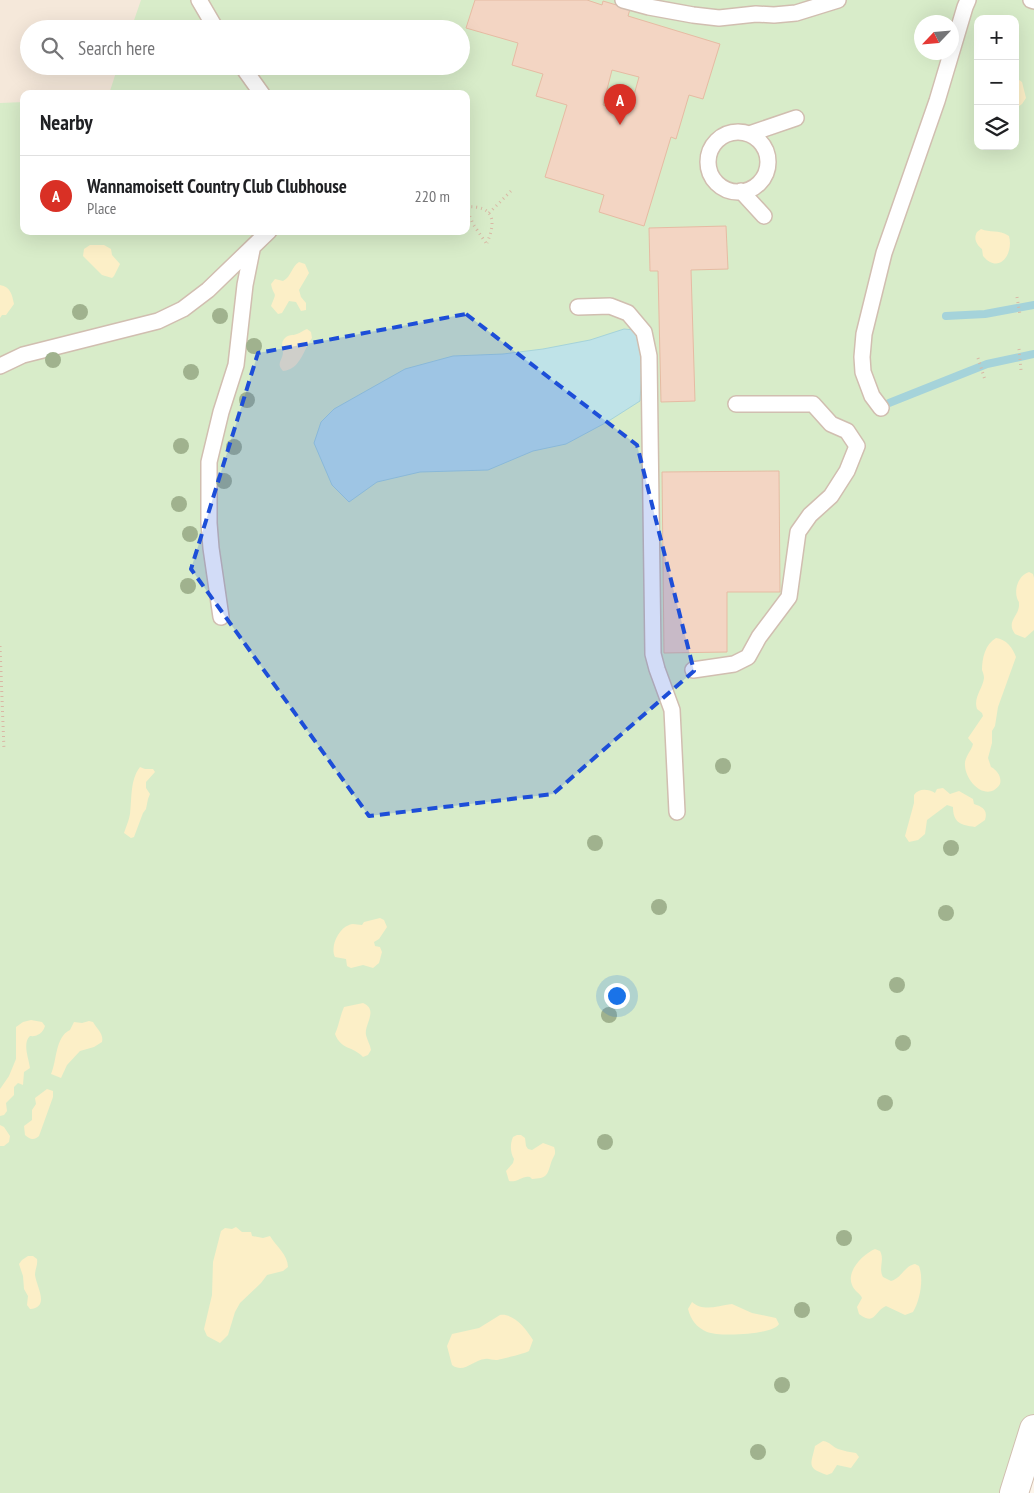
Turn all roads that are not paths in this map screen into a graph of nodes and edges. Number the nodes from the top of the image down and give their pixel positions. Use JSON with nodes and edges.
{"nodes":[{"id":1,"x":199,"y":0,"type":"edge"},
{"id":2,"x":624,"y":0,"type":"edge"},
{"id":3,"x":838,"y":0,"type":"edge"},
{"id":4,"x":968,"y":0,"type":"edge"},
{"id":5,"x":211,"y":20,"type":"edge"},
{"id":6,"x":248,"y":75,"type":"edge"},
{"id":7,"x":259,"y":90,"type":"edge"},
{"id":8,"x":796,"y":118,"type":"dead end"},
{"id":9,"x":749,"y":134,"type":"junction"},
{"id":10,"x":741,"y":191,"type":"junction"},
{"id":11,"x":764,"y":216,"type":"dead end"},
{"id":12,"x":265,"y":235,"type":"edge"},
{"id":13,"x":252,"y":250,"type":"junction"},
{"id":14,"x":578,"y":308,"type":"dead end"},
{"id":15,"x":0,"y":366,"type":"edge"},
{"id":16,"x":736,"y":404,"type":"dead end"},
{"id":17,"x":881,"y":408,"type":"dead end"},
{"id":18,"x":222,"y":617,"type":"dead end"},
{"id":19,"x":693,"y":670,"type":"dead end"},
{"id":20,"x":677,"y":812,"type":"dead end"},
{"id":21,"x":1034,"y":1429,"type":"edge"},
{"id":22,"x":1014,"y":1493,"type":"edge"}],
"edges":[{"from":1,"to":5,"type":"lane"},
{"from":2,"to":3,"type":"lane"},
{"from":4,"to":17,"type":"lane"},
{"from":6,"to":7,"type":"lane"},
{"from":8,"to":9,"type":"lane"},
{"from":9,"to":10,"type":"lane"},
{"from":9,"to":10,"type":"lane"},
{"from":10,"to":11,"type":"lane"},
{"from":12,"to":13,"type":"lane"},
{"from":13,"to":15,"type":"lane"},
{"from":13,"to":18,"type":"lane"},
{"from":14,"to":20,"type":"lane"},
{"from":16,"to":19,"type":"lane"},
{"from":21,"to":22,"type":"street"}]}
